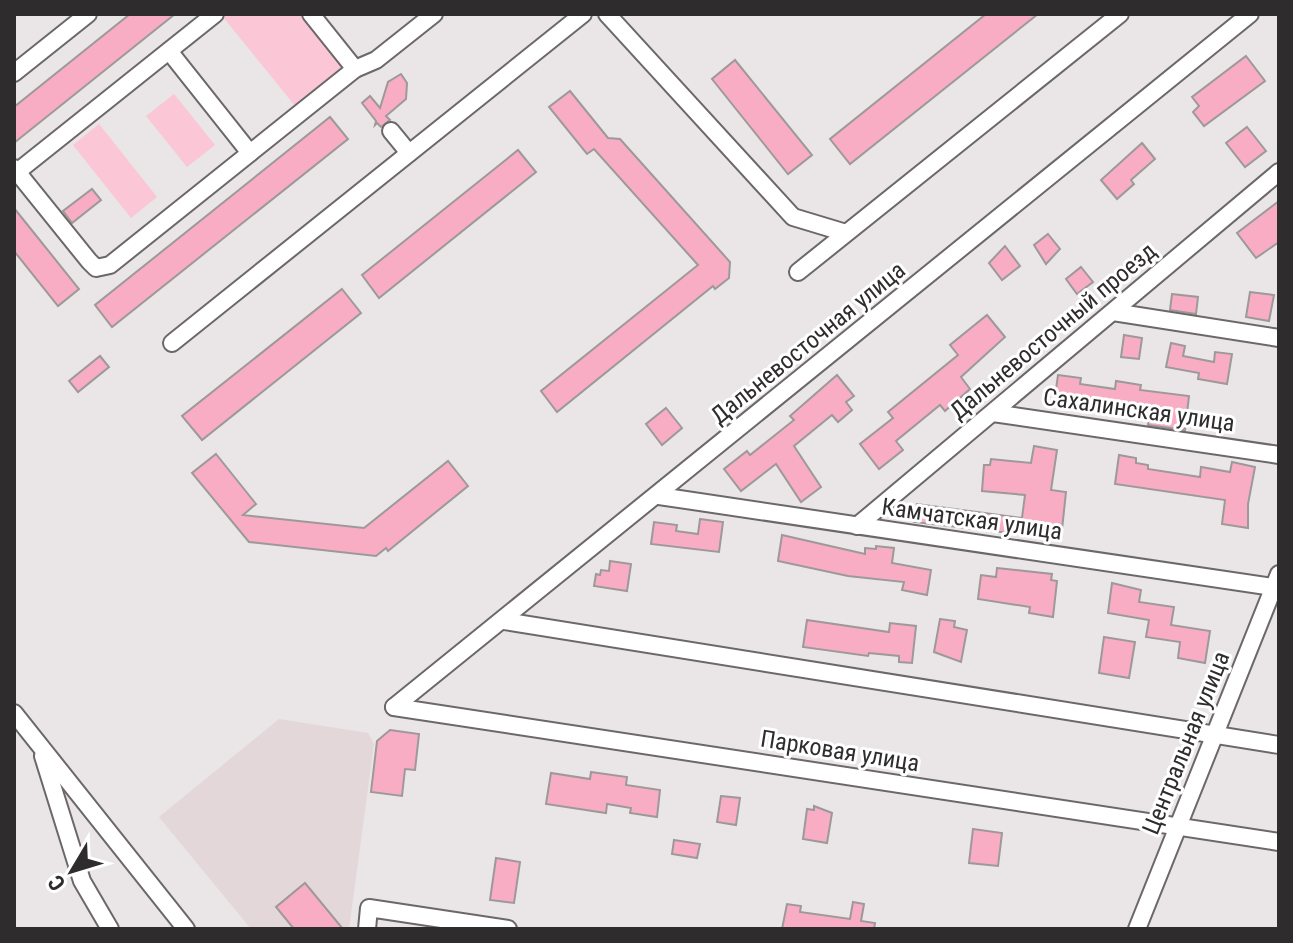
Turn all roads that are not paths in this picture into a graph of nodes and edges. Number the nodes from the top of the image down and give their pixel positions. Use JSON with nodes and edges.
{"nodes":[{"id":1,"x":88,"y":14,"type":"edge"},
{"id":2,"x":215,"y":14,"type":"edge"},
{"id":3,"x":311,"y":14,"type":"edge"},
{"id":4,"x":434,"y":14,"type":"edge"},
{"id":5,"x":583,"y":14,"type":"edge"},
{"id":6,"x":607,"y":14,"type":"edge"},
{"id":7,"x":1120,"y":14,"type":"edge"},
{"id":8,"x":1250,"y":14,"type":"edge"},
{"id":9,"x":169,"y":51,"type":"junction"},
{"id":10,"x":355,"y":69,"type":"junction"},
{"id":11,"x":14,"y":73,"type":"edge"},
{"id":12,"x":391,"y":131,"type":"dead end"},
{"id":13,"x":250,"y":153,"type":"junction"},
{"id":14,"x":409,"y":153,"type":"junction"},
{"id":15,"x":16,"y":170,"type":"edge"},
{"id":16,"x":1279,"y":172,"type":"edge"},
{"id":17,"x":846,"y":233,"type":"junction"},
{"id":18,"x":798,"y":272,"type":"dead end"},
{"id":19,"x":1113,"y":312,"type":"junction"},
{"id":20,"x":1279,"y":338,"type":"edge"},
{"id":21,"x":172,"y":343,"type":"dead end"},
{"id":22,"x":993,"y":413,"type":"junction"},
{"id":23,"x":1279,"y":455,"type":"edge"},
{"id":24,"x":659,"y":496,"type":"junction"},
{"id":25,"x":857,"y":526,"type":"junction"},
{"id":26,"x":1277,"y":583,"type":"edge"},
{"id":27,"x":504,"y":621,"type":"junction"},
{"id":28,"x":394,"y":707,"type":"joint"},
{"id":29,"x":14,"y":713,"type":"edge"},
{"id":30,"x":1214,"y":736,"type":"junction"},
{"id":31,"x":1279,"y":745,"type":"edge"},
{"id":32,"x":40,"y":746,"type":"junction"},
{"id":33,"x":1178,"y":826,"type":"junction"},
{"id":34,"x":1279,"y":842,"type":"edge"},
{"id":35,"x":415,"y":915,"type":"junction"},
{"id":36,"x":110,"y":929,"type":"edge"},
{"id":37,"x":186,"y":929,"type":"edge"},
{"id":38,"x":367,"y":929,"type":"edge"},
{"id":39,"x":403,"y":929,"type":"edge"},
{"id":40,"x":508,"y":929,"type":"edge"},
{"id":41,"x":1137,"y":929,"type":"edge"}],
"edges":[{"from":1,"to":11,"type":"street"},
{"from":2,"to":9,"type":"street"},
{"from":3,"to":10,"type":"street"},
{"from":4,"to":10,"type":"street"},
{"from":5,"to":14,"type":"street"},
{"from":6,"to":17,"type":"street"},
{"from":7,"to":17,"type":"street"},
{"from":8,"to":24,"type":"street","name":"Дальневосточная улица"},
{"from":9,"to":13,"type":"street"},
{"from":9,"to":15,"type":"street"},
{"from":10,"to":13,"type":"street"},
{"from":12,"to":14,"type":"street"},
{"from":13,"to":15,"type":"street"},
{"from":14,"to":21,"type":"street"},
{"from":16,"to":19,"type":"street","name":"Дальневосточный проезд"},
{"from":17,"to":18,"type":"street"},
{"from":19,"to":20,"type":"street"},
{"from":19,"to":22,"type":"street","name":"Дальневосточный проезд"},
{"from":22,"to":23,"type":"street","name":"Сахалинская улица"},
{"from":22,"to":25,"type":"street","name":"Дальневосточный проезд"},
{"from":24,"to":25,"type":"street","name":"Камчатская улица"},
{"from":24,"to":27,"type":"street","name":"Дальневосточная улица"},
{"from":25,"to":26,"type":"street","name":"Камчатская улица"},
{"from":26,"to":30,"type":"street","name":"Центральная улица"},
{"from":27,"to":28,"type":"street","name":"Дальневосточная улица"},
{"from":27,"to":30,"type":"street"},
{"from":28,"to":33,"type":"street","name":"Парковая улица"},
{"from":29,"to":32,"type":"street"},
{"from":30,"to":31,"type":"street"},
{"from":30,"to":33,"type":"street","name":"Центральная улица"},
{"from":32,"to":36,"type":"street"},
{"from":32,"to":37,"type":"street"},
{"from":33,"to":34,"type":"street","name":"Парковая улица"},
{"from":33,"to":41,"type":"street","name":"Центральная улица"},
{"from":35,"to":38,"type":"street"},
{"from":35,"to":39,"type":"street"},
{"from":35,"to":40,"type":"street"}]}
